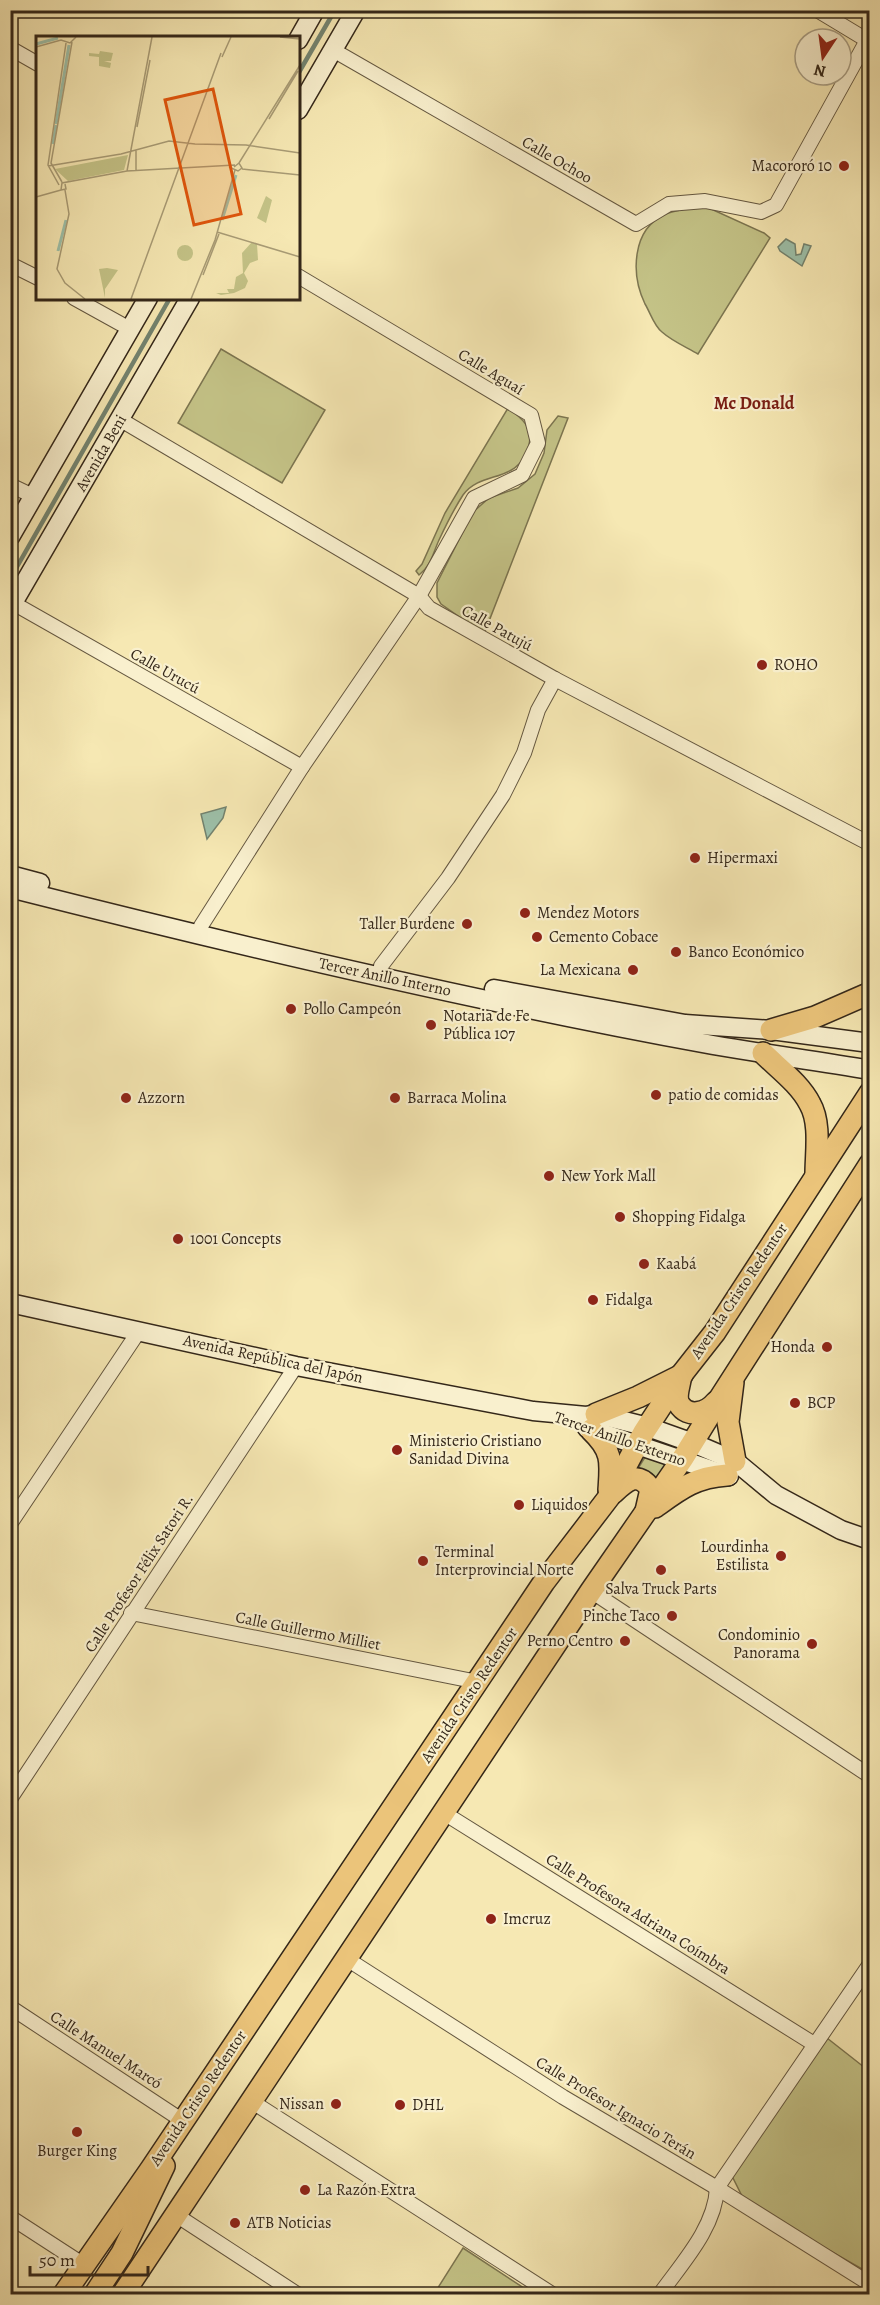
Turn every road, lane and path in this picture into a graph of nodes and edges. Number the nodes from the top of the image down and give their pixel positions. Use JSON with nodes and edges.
{"nodes":[{"id":1,"x":315,"y":10,"type":"edge"},
{"id":2,"x":356,"y":10,"type":"edge"},
{"id":3,"x":817,"y":10,"type":"edge"},
{"id":4,"x":300,"y":36,"type":"edge"},
{"id":5,"x":869,"y":39,"type":"edge"},
{"id":6,"x":10,"y":48,"type":"edge"},
{"id":7,"x":333,"y":50,"type":"junction"},
{"id":8,"x":36,"y":63,"type":"edge"},
{"id":9,"x":300,"y":107,"type":"edge"},
{"id":10,"x":10,"y":264,"type":"edge"},
{"id":11,"x":36,"y":277,"type":"edge"},
{"id":12,"x":300,"y":277,"type":"edge"},
{"id":13,"x":79,"y":300,"type":"edge"},
{"id":14,"x":147,"y":300,"type":"edge"},
{"id":15,"x":189,"y":300,"type":"edge"},
{"id":16,"x":130,"y":329,"type":"junction"},
{"id":17,"x":121,"y":420,"type":"junction"},
{"id":18,"x":10,"y":485,"type":"edge"},
{"id":19,"x":33,"y":496,"type":"junction"},
{"id":20,"x":10,"y":537,"type":"edge"},
{"id":21,"x":419,"y":596,"type":"junction"},
{"id":22,"x":12,"y":606,"type":"edge"},
{"id":23,"x":555,"y":679,"type":"junction"},
{"id":24,"x":302,"y":766,"type":"junction"},
{"id":25,"x":870,"y":844,"type":"edge"},
{"id":26,"x":10,"y":874,"type":"edge"},
{"id":27,"x":10,"y":888,"type":"edge"},
{"id":28,"x":201,"y":926,"type":"junction"},
{"id":29,"x":381,"y":966,"type":"junction"},
{"id":30,"x":870,"y":993,"type":"edge"},
{"id":31,"x":771,"y":1030,"type":"junction"},
{"id":32,"x":870,"y":1043,"type":"edge"},
{"id":33,"x":763,"y":1053,"type":"junction"},
{"id":34,"x":870,"y":1070,"type":"edge"},
{"id":35,"x":870,"y":1093,"type":"edge"},
{"id":36,"x":870,"y":1164,"type":"edge"},
{"id":37,"x":816,"y":1174,"type":"junction"},
{"id":38,"x":870,"y":1179,"type":"edge"},
{"id":39,"x":850,"y":1194,"type":"junction"},
{"id":40,"x":10,"y":1303,"type":"edge"},
{"id":41,"x":139,"y":1331,"type":"junction"},
{"id":42,"x":296,"y":1366,"type":"junction"},
{"id":43,"x":681,"y":1377,"type":"junction"},
{"id":44,"x":733,"y":1379,"type":"junction"},
{"id":45,"x":720,"y":1398,"type":"junction"},
{"id":46,"x":537,"y":1411,"type":"joint"},
{"id":47,"x":594,"y":1422,"type":"junction"},
{"id":48,"x":648,"y":1427,"type":"junction"},
{"id":49,"x":637,"y":1445,"type":"junction"},
{"id":50,"x":688,"y":1451,"type":"junction"},
{"id":51,"x":731,"y":1468,"type":"junction"},
{"id":52,"x":609,"y":1497,"type":"junction"},
{"id":53,"x":645,"y":1515,"type":"junction"},
{"id":54,"x":10,"y":1524,"type":"edge"},
{"id":55,"x":870,"y":1540,"type":"edge"},
{"id":56,"x":591,"y":1591,"type":"junction"},
{"id":57,"x":131,"y":1613,"type":"junction"},
{"id":58,"x":478,"y":1682,"type":"junction"},
{"id":59,"x":870,"y":1776,"type":"edge"},
{"id":60,"x":10,"y":1799,"type":"edge"},
{"id":61,"x":444,"y":1813,"type":"junction"},
{"id":62,"x":347,"y":1959,"type":"junction"},
{"id":63,"x":870,"y":1964,"type":"edge"},
{"id":64,"x":10,"y":2007,"type":"edge"},
{"id":65,"x":814,"y":2044,"type":"junction"},
{"id":66,"x":251,"y":2101,"type":"junction"},
{"id":67,"x":183,"y":2121,"type":"junction"},
{"id":68,"x":171,"y":2140,"type":"junction"},
{"id":69,"x":717,"y":2188,"type":"junction"},
{"id":70,"x":176,"y":2215,"type":"junction"},
{"id":71,"x":10,"y":2217,"type":"edge"},
{"id":72,"x":84,"y":2265,"type":"junction"},
{"id":73,"x":870,"y":2284,"type":"edge"},
{"id":74,"x":125,"y":2291,"type":"edge"},
{"id":75,"x":64,"y":2295,"type":"edge"},
{"id":76,"x":95,"y":2295,"type":"edge"},
{"id":77,"x":297,"y":2295,"type":"edge"},
{"id":78,"x":552,"y":2295,"type":"edge"},
{"id":79,"x":660,"y":2295,"type":"edge"}],
"edges":[{"from":1,"to":4,"type":"street"},
{"from":2,"to":7,"type":"street"},
{"from":3,"to":5,"type":"street"},
{"from":5,"to":7,"type":"street","name":"Calle Ochoo"},
{"from":6,"to":8,"type":"street"},
{"from":7,"to":9,"type":"street"},
{"from":10,"to":11,"type":"street"},
{"from":12,"to":21,"type":"street","name":"Calle Aguaí"},
{"from":13,"to":16,"type":"street"},
{"from":14,"to":16,"type":"street"},
{"from":15,"to":17,"type":"street","name":"Avenida Beni"},
{"from":16,"to":19,"type":"street"},
{"from":17,"to":21,"type":"street","name":"Calle Patujú"},
{"from":17,"to":22,"type":"street","name":"Avenida Beni"},
{"from":18,"to":19,"type":"street"},
{"from":19,"to":20,"type":"street"},
{"from":21,"to":23,"type":"street","name":"Calle Patujú"},
{"from":21,"to":24,"type":"street","name":"Calle Aguaí"},
{"from":22,"to":24,"type":"street","name":"Calle Urucú"},
{"from":23,"to":25,"type":"street","name":"Calle Patujú"},
{"from":23,"to":29,"type":"street"},
{"from":24,"to":28,"type":"street","name":"Calle Aguaí"},
{"from":26,"to":28,"type":"street","name":"Tercer Anillo Interno"},
{"from":27,"to":33,"type":"street","name":"Tercer Anillo Interno"},
{"from":28,"to":29,"type":"street","name":"Tercer Anillo Interno"},
{"from":29,"to":31,"type":"street","name":"Tercer Anillo Interno"},
{"from":30,"to":31,"type":"main road"},
{"from":31,"to":32,"type":"street","name":"Tercer Anillo Interno"},
{"from":33,"to":34,"type":"street","name":"Tercer Anillo Interno"},
{"from":33,"to":37,"type":"main road"},
{"from":35,"to":37,"type":"main road","name":"Avenida Cristo Redentor"},
{"from":36,"to":39,"type":"main road"},
{"from":37,"to":43,"type":"main road","name":"Avenida Cristo Redentor"},
{"from":38,"to":39,"type":"main road"},
{"from":39,"to":44,"type":"main road"},
{"from":40,"to":41,"type":"street","name":"Avenida República del Japón"},
{"from":41,"to":42,"type":"street","name":"Avenida República del Japón"},
{"from":41,"to":54,"type":"street"},
{"from":42,"to":46,"type":"street","name":"Avenida República del Japón"},
{"from":42,"to":57,"type":"street","name":"Calle Profesor Félix Satori R."},
{"from":43,"to":45,"type":"main road"},
{"from":43,"to":47,"type":"main road"},
{"from":43,"to":48,"type":"main road","name":"Avenida Cristo Redentor"},
{"from":44,"to":45,"type":"main road"},
{"from":44,"to":51,"type":"main road"},
{"from":45,"to":50,"type":"main road"},
{"from":46,"to":47,"type":"street","name":"Tercer Anillo Externo"},
{"from":47,"to":48,"type":"street","name":"Tercer Anillo Externo"},
{"from":47,"to":49,"type":"street","name":"Tercer Anillo Externo"},
{"from":47,"to":52,"type":"main road"},
{"from":48,"to":49,"type":"main road","name":"Avenida Cristo Redentor"},
{"from":48,"to":50,"type":"street","name":"Tercer Anillo Externo"},
{"from":49,"to":50,"type":"street","name":"Tercer Anillo Externo"},
{"from":49,"to":52,"type":"main road","name":"Avenida Cristo Redentor"},
{"from":50,"to":51,"type":"street","name":"Tercer Anillo Externo"},
{"from":50,"to":53,"type":"main road"},
{"from":51,"to":53,"type":"main road"},
{"from":51,"to":55,"type":"street","name":"Tercer Anillo Externo"},
{"from":52,"to":53,"type":"main road"},
{"from":52,"to":58,"type":"main road","name":"Avenida Cristo Redentor"},
{"from":53,"to":56,"type":"main road"},
{"from":56,"to":59,"type":"street"},
{"from":56,"to":61,"type":"main road"},
{"from":57,"to":58,"type":"street","name":"Calle Guillermo Milliet"},
{"from":57,"to":60,"type":"street","name":"Calle Profesor Félix Satori R."},
{"from":58,"to":67,"type":"main road","name":"Avenida Cristo Redentor"},
{"from":61,"to":62,"type":"main road"},
{"from":61,"to":65,"type":"street","name":"Calle Profesora Adriana Coímbra"},
{"from":62,"to":66,"type":"main road"},
{"from":62,"to":69,"type":"street","name":"Calle Profesor Ignacio Terán"},
{"from":63,"to":65,"type":"street"},
{"from":64,"to":67,"type":"street","name":"Calle Manuel Marcó"},
{"from":65,"to":69,"type":"street"},
{"from":66,"to":70,"type":"main road"},
{"from":66,"to":78,"type":"street"},
{"from":67,"to":68,"type":"main road","name":"Avenida Cristo Redentor"},
{"from":68,"to":72,"type":"main road","name":"Avenida Cristo Redentor"},
{"from":68,"to":76,"type":"main road"},
{"from":69,"to":73,"type":"street","name":"Calle Profesor Ignacio Terán"},
{"from":69,"to":79,"type":"street"},
{"from":70,"to":74,"type":"main road"},
{"from":70,"to":77,"type":"street"},
{"from":71,"to":72,"type":"street"},
{"from":72,"to":75,"type":"main road","name":"Avenida Cristo Redentor"}]}
